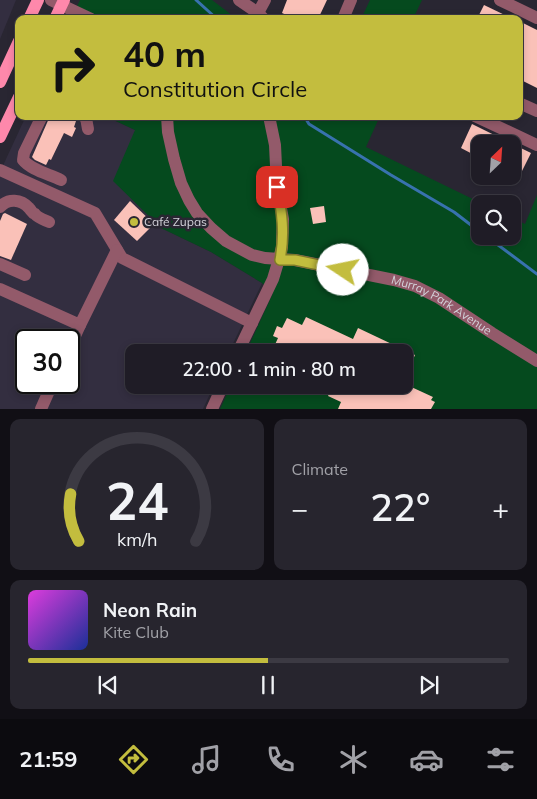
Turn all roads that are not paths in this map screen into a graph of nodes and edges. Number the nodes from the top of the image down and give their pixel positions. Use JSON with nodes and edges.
{"nodes":[{"id":1,"x":38,"y":0,"type":"edge"},
{"id":2,"x":239,"y":0,"type":"edge"},
{"id":3,"x":265,"y":0,"type":"edge"},
{"id":4,"x":351,"y":0,"type":"edge"},
{"id":5,"x":500,"y":0,"type":"edge"},
{"id":6,"x":59,"y":2,"type":"edge"},
{"id":7,"x":31,"y":15,"type":"edge"},
{"id":8,"x":56,"y":15,"type":"edge"},
{"id":9,"x":83,"y":15,"type":"edge"},
{"id":10,"x":260,"y":15,"type":"edge"},
{"id":11,"x":261,"y":15,"type":"edge"},
{"id":12,"x":344,"y":15,"type":"edge"},
{"id":13,"x":537,"y":18,"type":"edge"},
{"id":14,"x":15,"y":50,"type":"edge"},
{"id":15,"x":0,"y":82,"type":"edge"},
{"id":16,"x":15,"y":105,"type":"edge"},
{"id":17,"x":523,"y":105,"type":"edge"},
{"id":18,"x":537,"y":111,"type":"edge"},
{"id":19,"x":40,"y":120,"type":"edge"},
{"id":20,"x":86,"y":120,"type":"edge"},
{"id":21,"x":167,"y":120,"type":"edge"},
{"id":22,"x":270,"y":120,"type":"edge"},
{"id":23,"x":484,"y":120,"type":"edge"},
{"id":24,"x":88,"y":129,"type":"dead end"},
{"id":25,"x":0,"y":137,"type":"edge"},
{"id":26,"x":537,"y":145,"type":"edge"},
{"id":27,"x":0,"y":170,"type":"edge"},
{"id":28,"x":61,"y":180,"type":"dead end"},
{"id":29,"x":0,"y":207,"type":"edge"},
{"id":30,"x":0,"y":212,"type":"edge"},
{"id":31,"x":35,"y":215,"type":"junction"},
{"id":32,"x":49,"y":222,"type":"dead end"},
{"id":33,"x":117,"y":250,"type":"junction"},
{"id":34,"x":280,"y":260,"type":"junction"},
{"id":35,"x":0,"y":264,"type":"edge"},
{"id":36,"x":25,"y":275,"type":"dead end"},
{"id":37,"x":0,"y":289,"type":"edge"},
{"id":38,"x":252,"y":323,"type":"junction"},
{"id":39,"x":80,"y":325,"type":"junction"},
{"id":40,"x":78,"y":329,"type":"edge"},
{"id":41,"x":242,"y":344,"type":"edge"},
{"id":42,"x":537,"y":361,"type":"edge"},
{"id":43,"x":48,"y":394,"type":"edge"},
{"id":44,"x":219,"y":394,"type":"edge"},
{"id":45,"x":41,"y":409,"type":"edge"},
{"id":46,"x":212,"y":409,"type":"edge"}],
"edges":[{"from":1,"to":7,"type":"main road"},
{"from":2,"to":10,"type":"street"},
{"from":3,"to":11,"type":"street"},
{"from":4,"to":12,"type":"street"},
{"from":5,"to":13,"type":"street"},
{"from":6,"to":8,"type":"main road"},
{"from":6,"to":9,"type":"street"},
{"from":14,"to":15,"type":"main road"},
{"from":16,"to":25,"type":"main road"},
{"from":17,"to":18,"type":"street"},
{"from":19,"to":28,"type":"street"},
{"from":20,"to":24,"type":"street"},
{"from":21,"to":34,"type":"street","name":"Murray Park Avenue"},
{"from":22,"to":34,"type":"street"},
{"from":23,"to":26,"type":"street"},
{"from":27,"to":33,"type":"street"},
{"from":29,"to":31,"type":"street"},
{"from":30,"to":31,"type":"street"},
{"from":31,"to":32,"type":"street"},
{"from":33,"to":38,"type":"street"},
{"from":33,"to":39,"type":"street"},
{"from":34,"to":38,"type":"street"},
{"from":34,"to":42,"type":"street","name":"Murray Park Avenue"},
{"from":35,"to":36,"type":"street"},
{"from":37,"to":39,"type":"street"},
{"from":38,"to":41,"type":"street"},
{"from":39,"to":40,"type":"street"},
{"from":43,"to":45,"type":"street"},
{"from":44,"to":46,"type":"street"}]}
